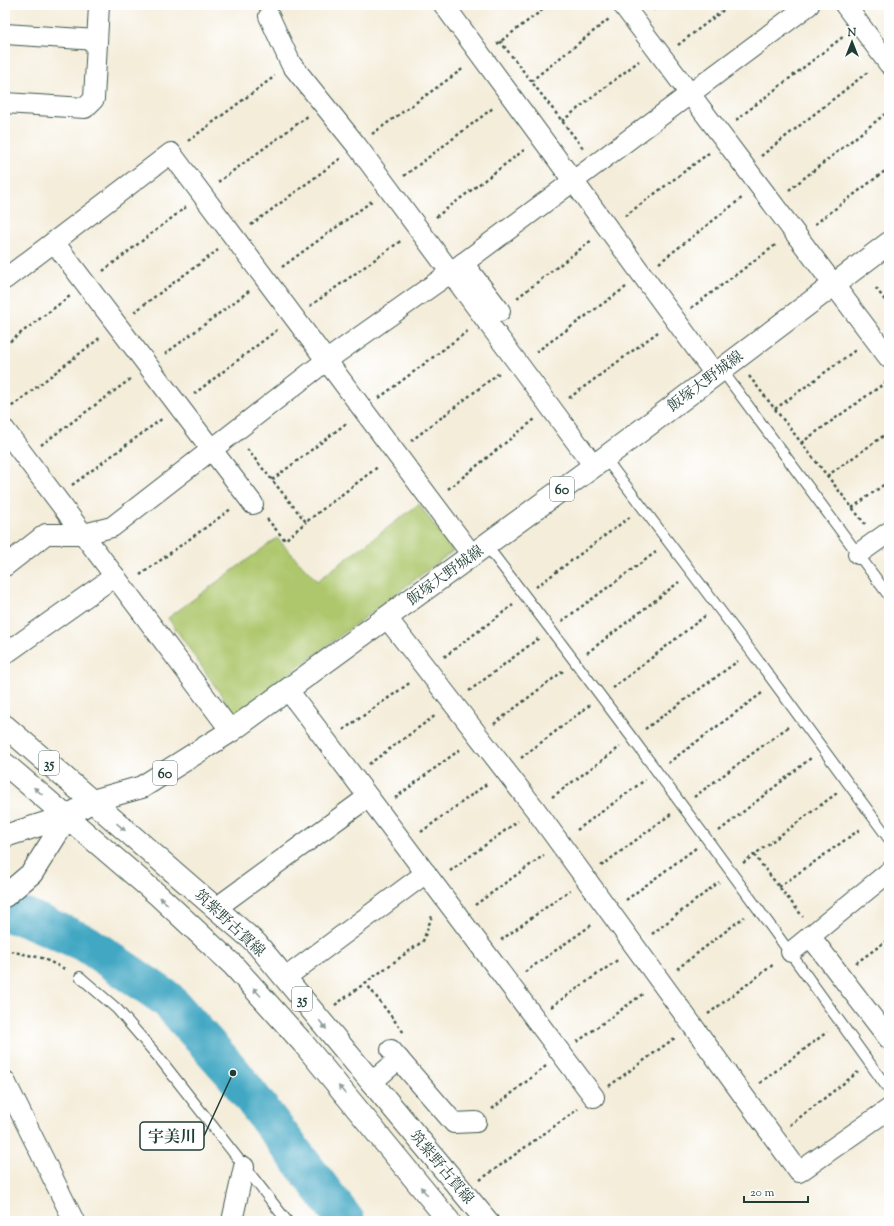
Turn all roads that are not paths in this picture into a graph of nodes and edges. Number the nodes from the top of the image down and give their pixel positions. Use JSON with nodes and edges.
{"nodes":[{"id":1,"x":99,"y":5,"type":"edge"},
{"id":2,"x":444,"y":5,"type":"edge"},
{"id":3,"x":809,"y":5,"type":"edge"},
{"id":4,"x":845,"y":5,"type":"edge"},
{"id":5,"x":624,"y":6,"type":"edge"},
{"id":6,"x":269,"y":16,"type":"dead end"},
{"id":7,"x":5,"y":34,"type":"edge"},
{"id":8,"x":97,"y":40,"type":"junction"},
{"id":9,"x":887,"y":62,"type":"edge"},
{"id":10,"x":691,"y":94,"type":"junction"},
{"id":11,"x":5,"y":103,"type":"edge"},
{"id":12,"x":572,"y":182,"type":"junction"},
{"id":13,"x":54,"y":242,"type":"junction"},
{"id":14,"x":889,"y":243,"type":"edge"},
{"id":15,"x":456,"y":268,"type":"junction"},
{"id":16,"x":5,"y":279,"type":"edge"},
{"id":17,"x":833,"y":284,"type":"junction"},
{"id":18,"x":889,"y":358,"type":"edge"},
{"id":19,"x":327,"y":360,"type":"junction"},
{"id":20,"x":718,"y":372,"type":"junction"},
{"id":21,"x":5,"y":430,"type":"edge"},
{"id":22,"x":212,"y":450,"type":"junction"},
{"id":23,"x":599,"y":462,"type":"junction"},
{"id":24,"x":250,"y":500,"type":"road end"},
{"id":25,"x":84,"y":534,"type":"junction"},
{"id":26,"x":883,"y":536,"type":"edge"},
{"id":27,"x":479,"y":550,"type":"junction"},
{"id":28,"x":858,"y":554,"type":"junction"},
{"id":29,"x":5,"y":566,"type":"edge"},
{"id":30,"x":119,"y":582,"type":"junction"},
{"id":31,"x":889,"y":596,"type":"edge"},
{"id":32,"x":387,"y":618,"type":"junction"},
{"id":33,"x":5,"y":654,"type":"edge"},
{"id":34,"x":288,"y":690,"type":"junction"},
{"id":35,"x":5,"y":726,"type":"edge"},
{"id":36,"x":231,"y":732,"type":"junction"},
{"id":37,"x":5,"y":764,"type":"edge"},
{"id":38,"x":92,"y":801,"type":"junction"},
{"id":39,"x":374,"y":804,"type":"junction"},
{"id":40,"x":68,"y":816,"type":"junction"},
{"id":41,"x":5,"y":836,"type":"edge"},
{"id":42,"x":889,"y":839,"type":"edge"},
{"id":43,"x":889,"y":872,"type":"edge"},
{"id":44,"x":433,"y":883,"type":"junction"},
{"id":45,"x":5,"y":896,"type":"edge"},
{"id":46,"x":216,"y":908,"type":"junction"},
{"id":47,"x":812,"y":934,"type":"junction"},
{"id":48,"x":791,"y":952,"type":"junction"},
{"id":49,"x":80,"y":977,"type":"road end"},
{"id":50,"x":285,"y":978,"type":"junction"},
{"id":51,"x":889,"y":1039,"type":"edge"},
{"id":52,"x":5,"y":1081,"type":"edge"},
{"id":53,"x":371,"y":1082,"type":"junction"},
{"id":54,"x":889,"y":1090,"type":"edge"},
{"id":55,"x":594,"y":1097,"type":"dead end"},
{"id":56,"x":889,"y":1109,"type":"edge"},
{"id":57,"x":476,"y":1122,"type":"road end"},
{"id":58,"x":244,"y":1167,"type":"junction"},
{"id":59,"x":74,"y":1221,"type":"edge"},
{"id":60,"x":232,"y":1221,"type":"edge"},
{"id":61,"x":287,"y":1221,"type":"edge"},
{"id":62,"x":449,"y":1221,"type":"edge"},
{"id":63,"x":487,"y":1221,"type":"edge"}],
"edges":[{"from":1,"to":8,"type":"street"},
{"from":2,"to":12,"type":"street"},
{"from":3,"to":10,"type":"street"},
{"from":4,"to":9,"type":"street"},
{"from":5,"to":10,"type":"street"},
{"from":6,"to":15,"type":"street"},
{"from":7,"to":8,"type":"street"},
{"from":8,"to":11,"type":"street"},
{"from":10,"to":12,"type":"street"},
{"from":10,"to":17,"type":"street"},
{"from":12,"to":15,"type":"street"},
{"from":12,"to":20,"type":"street"},
{"from":13,"to":16,"type":"street"},
{"from":13,"to":19,"type":"street"},
{"from":13,"to":22,"type":"street"},
{"from":14,"to":17,"type":"main road","name":"飯塚大野城線","number":"60"},
{"from":15,"to":19,"type":"street"},
{"from":15,"to":23,"type":"street"},
{"from":17,"to":18,"type":"street"},
{"from":17,"to":20,"type":"main road","name":"飯塚大野城線","number":"60"},
{"from":19,"to":22,"type":"street"},
{"from":19,"to":27,"type":"street"},
{"from":20,"to":23,"type":"main road","name":"飯塚大野城線","number":"60"},
{"from":20,"to":28,"type":"lane"},
{"from":21,"to":25,"type":"street"},
{"from":22,"to":24,"type":"street"},
{"from":22,"to":25,"type":"street"},
{"from":23,"to":27,"type":"main road","name":"飯塚大野城線","number":"60"},
{"from":23,"to":42,"type":"lane"},
{"from":25,"to":29,"type":"street"},
{"from":25,"to":30,"type":"street"},
{"from":26,"to":28,"type":"street"},
{"from":27,"to":32,"type":"main road","name":"飯塚大野城線","number":"60"},
{"from":27,"to":48,"type":"lane"},
{"from":28,"to":31,"type":"lane"},
{"from":30,"to":33,"type":"street"},
{"from":30,"to":36,"type":"street"},
{"from":32,"to":34,"type":"main road","name":"飯塚大野城線","number":"60"},
{"from":32,"to":56,"type":"street"},
{"from":34,"to":36,"type":"main road","name":"飯塚大野城線","number":"60"},
{"from":34,"to":39,"type":"street"},
{"from":35,"to":38,"type":"main road","name":"筑紫野古賀線","number":"35"},
{"from":36,"to":38,"type":"main road","name":"飯塚大野城線","number":"60"},
{"from":40,"to":37,"type":"main road","name":"筑紫野古賀線","number":"35","one_way":true},
{"from":38,"to":40,"type":"main road","name":"飯塚大野城線","number":"60"},
{"from":38,"to":46,"type":"main road","name":"筑紫野古賀線","number":"35","one_way":true},
{"from":39,"to":44,"type":"street"},
{"from":39,"to":46,"type":"street"},
{"from":40,"to":41,"type":"main road"},
{"from":40,"to":45,"type":"main road","name":"飯塚大野城線","number":"60"},
{"from":62,"to":40,"type":"main road","name":"筑紫野古賀線","number":"35","one_way":true},
{"from":43,"to":47,"type":"street"},
{"from":44,"to":50,"type":"street"},
{"from":44,"to":55,"type":"street"},
{"from":46,"to":50,"type":"main road","name":"筑紫野古賀線","number":"35"},
{"from":47,"to":48,"type":"street"},
{"from":47,"to":51,"type":"street"},
{"from":48,"to":54,"type":"lane"},
{"from":49,"to":58,"type":"lane"},
{"from":50,"to":53,"type":"main road","name":"筑紫野古賀線","number":"35","one_way":true},
{"from":52,"to":59,"type":"street"},
{"from":53,"to":57,"type":"street"},
{"from":53,"to":63,"type":"main road","name":"筑紫野古賀線","number":"35"},
{"from":58,"to":60,"type":"street"},
{"from":58,"to":61,"type":"lane"}]}
